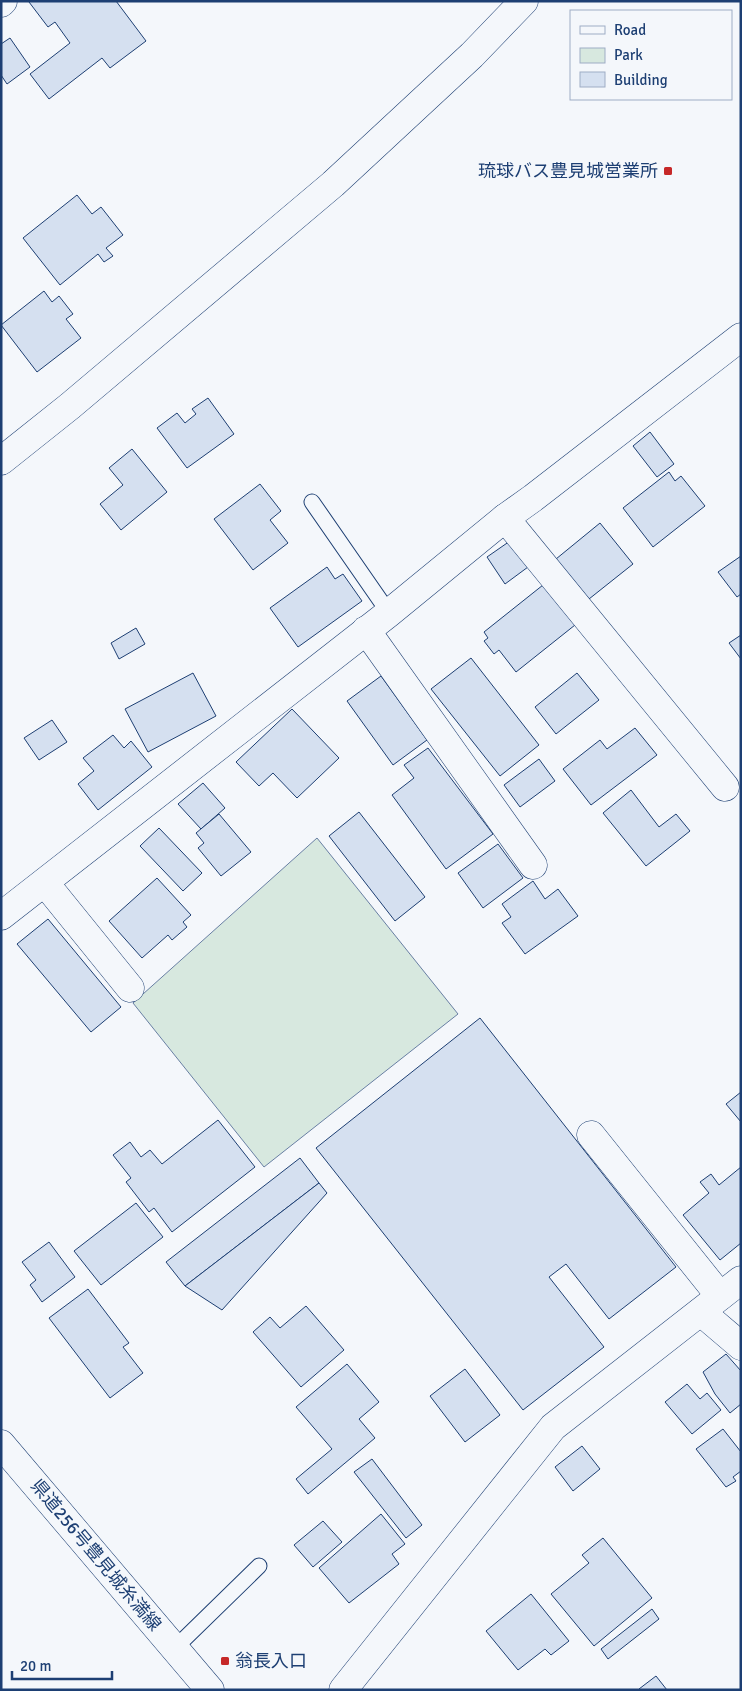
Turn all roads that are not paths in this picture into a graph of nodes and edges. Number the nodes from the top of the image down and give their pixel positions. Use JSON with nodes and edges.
{"nodes":[{"id":1,"x":524,"y":1,"type":"edge"},
{"id":2,"x":741,"y":337,"type":"edge"},
{"id":3,"x":1,"y":461,"type":"edge"},
{"id":4,"x":312,"y":502,"type":"dead end"},
{"id":5,"x":505,"y":518,"type":"junction"},
{"id":6,"x":389,"y":613,"type":"junction"},
{"id":7,"x":366,"y":630,"type":"junction"},
{"id":8,"x":725,"y":787,"type":"dead end"},
{"id":9,"x":533,"y":864,"type":"dead end"},
{"id":10,"x":45,"y":883,"type":"junction"},
{"id":11,"x":1,"y":916,"type":"edge"},
{"id":12,"x":130,"y":988,"type":"dead end"},
{"id":13,"x":591,"y":1135,"type":"dead end"},
{"id":14,"x":721,"y":1296,"type":"edge"},
{"id":15,"x":741,"y":1346,"type":"edge"},
{"id":16,"x":1,"y":1444,"type":"edge"},
{"id":17,"x":260,"y":1566,"type":"dead end"},
{"id":18,"x":175,"y":1648,"type":"junction"},
{"id":19,"x":210,"y":1690,"type":"edge"},
{"id":20,"x":343,"y":1690,"type":"edge"}],
"edges":[{"from":1,"to":3,"type":"street"},
{"from":2,"to":5,"type":"street"},
{"from":4,"to":6,"type":"lane"},
{"from":5,"to":6,"type":"street"},
{"from":5,"to":8,"type":"street"},
{"from":6,"to":7,"type":"street"},
{"from":7,"to":9,"type":"street"},
{"from":7,"to":10,"type":"street"},
{"from":10,"to":11,"type":"street"},
{"from":10,"to":12,"type":"street"},
{"from":13,"to":14,"type":"street"},
{"from":14,"to":15,"type":"street"},
{"from":14,"to":20,"type":"street"},
{"from":16,"to":18,"type":"street","name":"県道256号豊見城糸満線"},
{"from":17,"to":18,"type":"lane"},
{"from":18,"to":19,"type":"street","name":"県道256号豊見城糸満線"}]}
